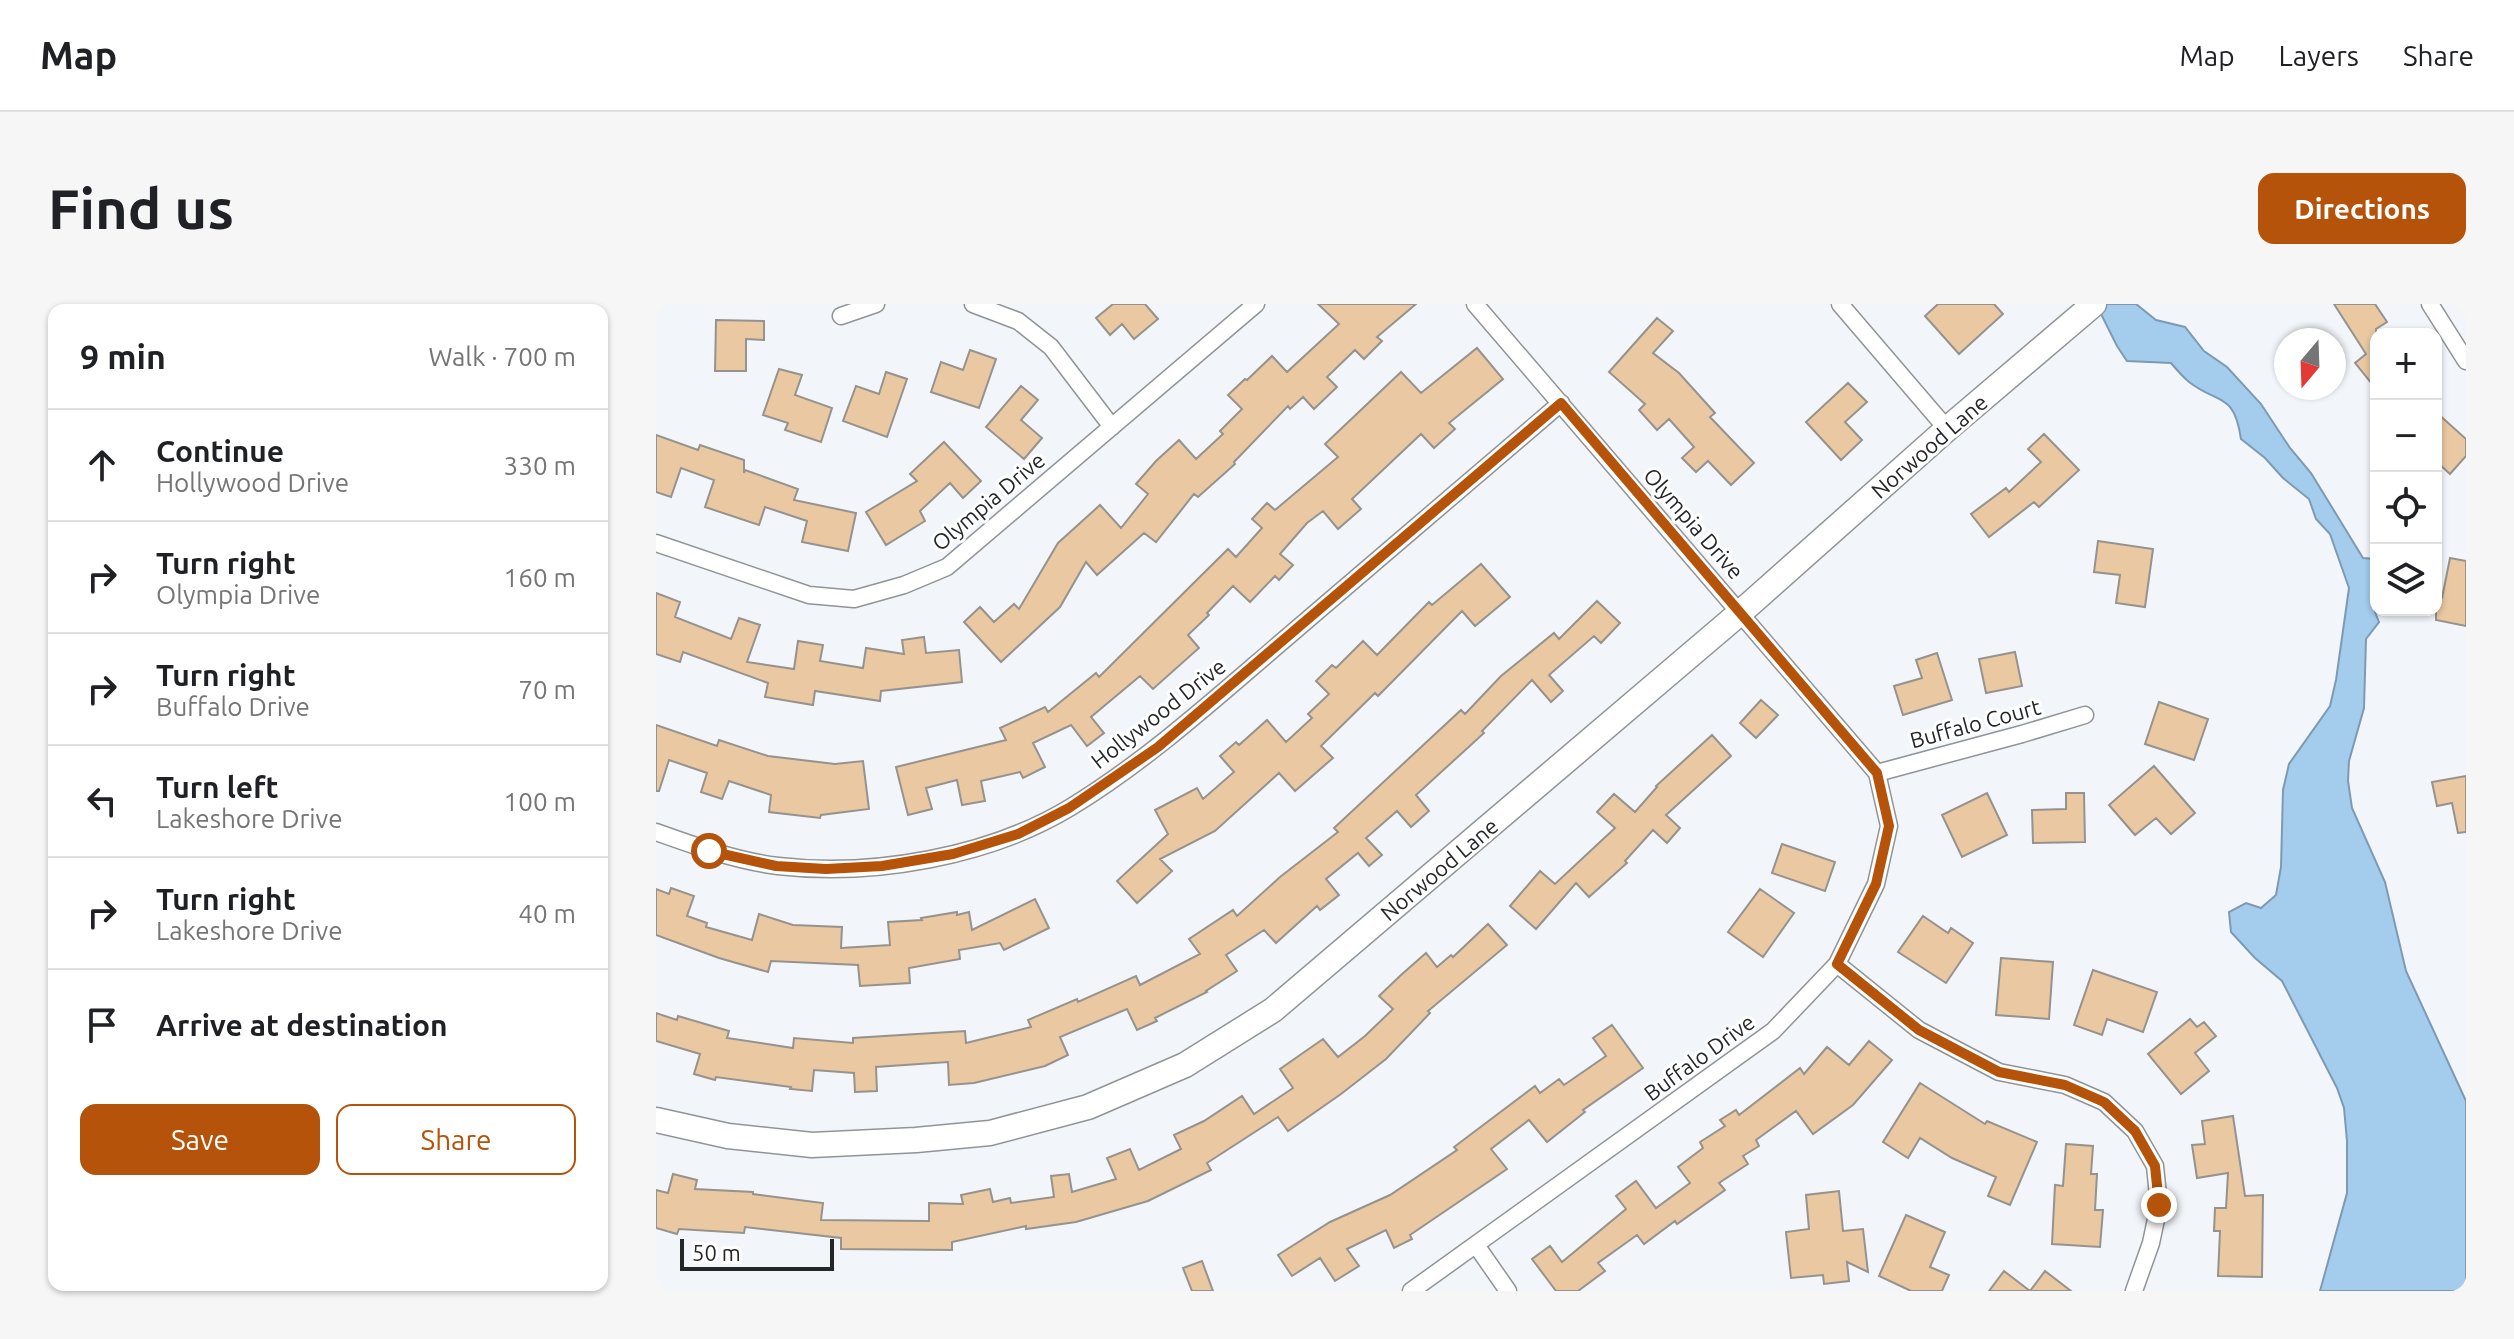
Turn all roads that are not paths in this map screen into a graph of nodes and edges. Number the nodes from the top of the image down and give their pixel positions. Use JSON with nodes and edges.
{"nodes":[{"id":1,"x":876,"y":304,"type":"edge"},
{"id":2,"x":973,"y":304,"type":"edge"},
{"id":3,"x":1256,"y":304,"type":"edge"},
{"id":4,"x":1475,"y":304,"type":"edge"},
{"id":5,"x":1840,"y":304,"type":"edge"},
{"id":6,"x":2094,"y":304,"type":"edge"},
{"id":7,"x":2430,"y":304,"type":"edge"},
{"id":8,"x":841,"y":316,"type":"dead end"},
{"id":9,"x":2466,"y":361,"type":"edge"},
{"id":10,"x":1561,"y":403,"type":"junction"},
{"id":11,"x":1112,"y":427,"type":"junction"},
{"id":12,"x":1947,"y":429,"type":"junction"},
{"id":13,"x":656,"y":543,"type":"edge"},
{"id":14,"x":1741,"y":612,"type":"junction"},
{"id":15,"x":2085,"y":715,"type":"dead end"},
{"id":16,"x":1877,"y":773,"type":"junction"},
{"id":17,"x":656,"y":832,"type":"edge"},
{"id":18,"x":1837,"y":964,"type":"junction"},
{"id":19,"x":656,"y":1120,"type":"edge"},
{"id":20,"x":1476,"y":1245,"type":"junction"},
{"id":21,"x":1411,"y":1291,"type":"edge"},
{"id":22,"x":1508,"y":1291,"type":"edge"},
{"id":23,"x":2134,"y":1291,"type":"edge"}],
"edges":[{"from":1,"to":8,"type":"street"},
{"from":2,"to":11,"type":"street"},
{"from":3,"to":11,"type":"street","name":"Olympia Drive"},
{"from":4,"to":10,"type":"street","name":"Olympia Drive"},
{"from":5,"to":12,"type":"street"},
{"from":6,"to":12,"type":"street","name":"Norwood Lane"},
{"from":7,"to":9,"type":"street"},
{"from":10,"to":14,"type":"street","name":"Olympia Drive"},
{"from":10,"to":17,"type":"street","name":"Hollywood Drive"},
{"from":11,"to":13,"type":"street","name":"Olympia Drive"},
{"from":12,"to":14,"type":"street","name":"Norwood Lane"},
{"from":14,"to":16,"type":"street","name":"Olympia Drive"},
{"from":14,"to":19,"type":"street","name":"Norwood Lane"},
{"from":15,"to":16,"type":"street","name":"Buffalo Court"},
{"from":16,"to":18,"type":"street","name":"Buffalo Drive"},
{"from":18,"to":20,"type":"street","name":"Buffalo Drive"},
{"from":18,"to":23,"type":"street"},
{"from":20,"to":21,"type":"street","name":"Buffalo Drive"},
{"from":20,"to":22,"type":"street"}]}
